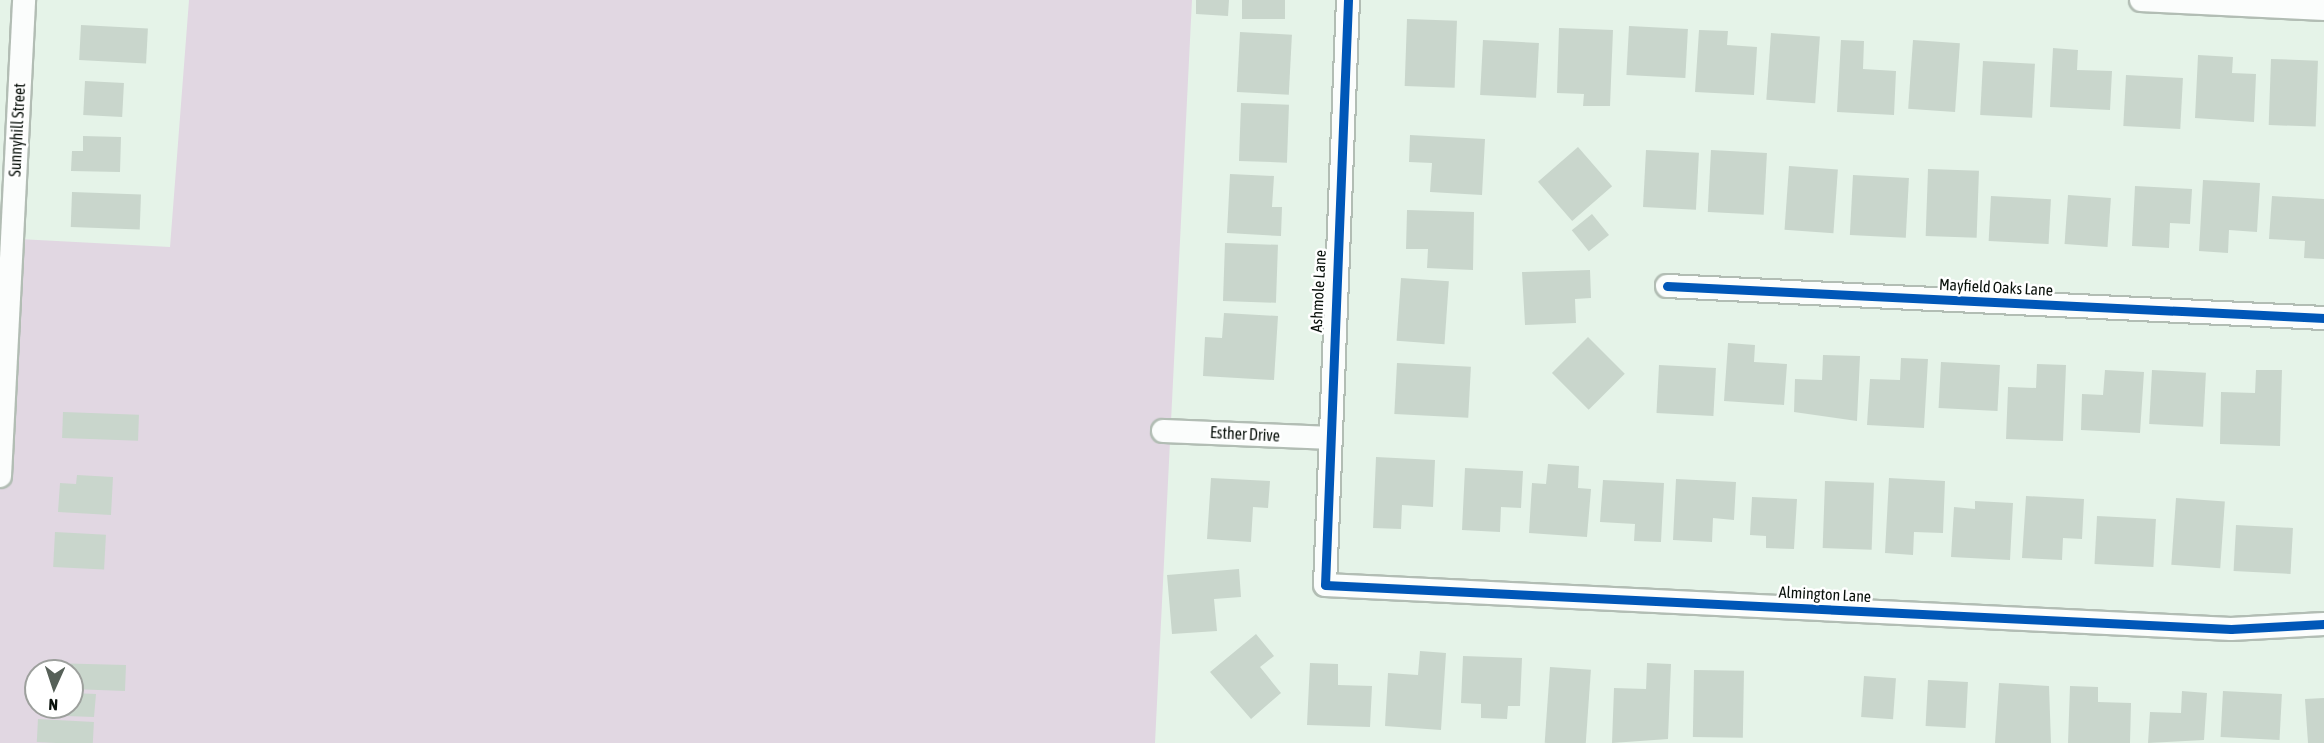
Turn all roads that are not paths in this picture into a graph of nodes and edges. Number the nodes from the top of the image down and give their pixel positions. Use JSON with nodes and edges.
{"nodes":[{"id":1,"x":24,"y":0,"type":"edge"},
{"id":2,"x":1348,"y":0,"type":"edge"},
{"id":3,"x":2141,"y":0,"type":"edge"},
{"id":4,"x":2324,"y":9,"type":"edge"},
{"id":5,"x":1667,"y":286,"type":"dead end"},
{"id":6,"x":2324,"y":318,"type":"edge"},
{"id":7,"x":1163,"y":431,"type":"dead end"},
{"id":8,"x":1327,"y":438,"type":"junction"},
{"id":9,"x":0,"y":476,"type":"edge"},
{"id":10,"x":1325,"y":585,"type":"joint"},
{"id":11,"x":2324,"y":624,"type":"edge"}],
"edges":[{"from":1,"to":9,"type":"street","name":"Sunnyhill Street"},
{"from":2,"to":8,"type":"street","name":"Ashmole Lane"},
{"from":3,"to":4,"type":"street"},
{"from":5,"to":6,"type":"street","name":"Mayfield Oaks Lane"},
{"from":7,"to":8,"type":"street","name":"Esther Drive"},
{"from":8,"to":10,"type":"street","name":"Ashmole Lane"},
{"from":10,"to":11,"type":"street","name":"Almington Lane"}]}
